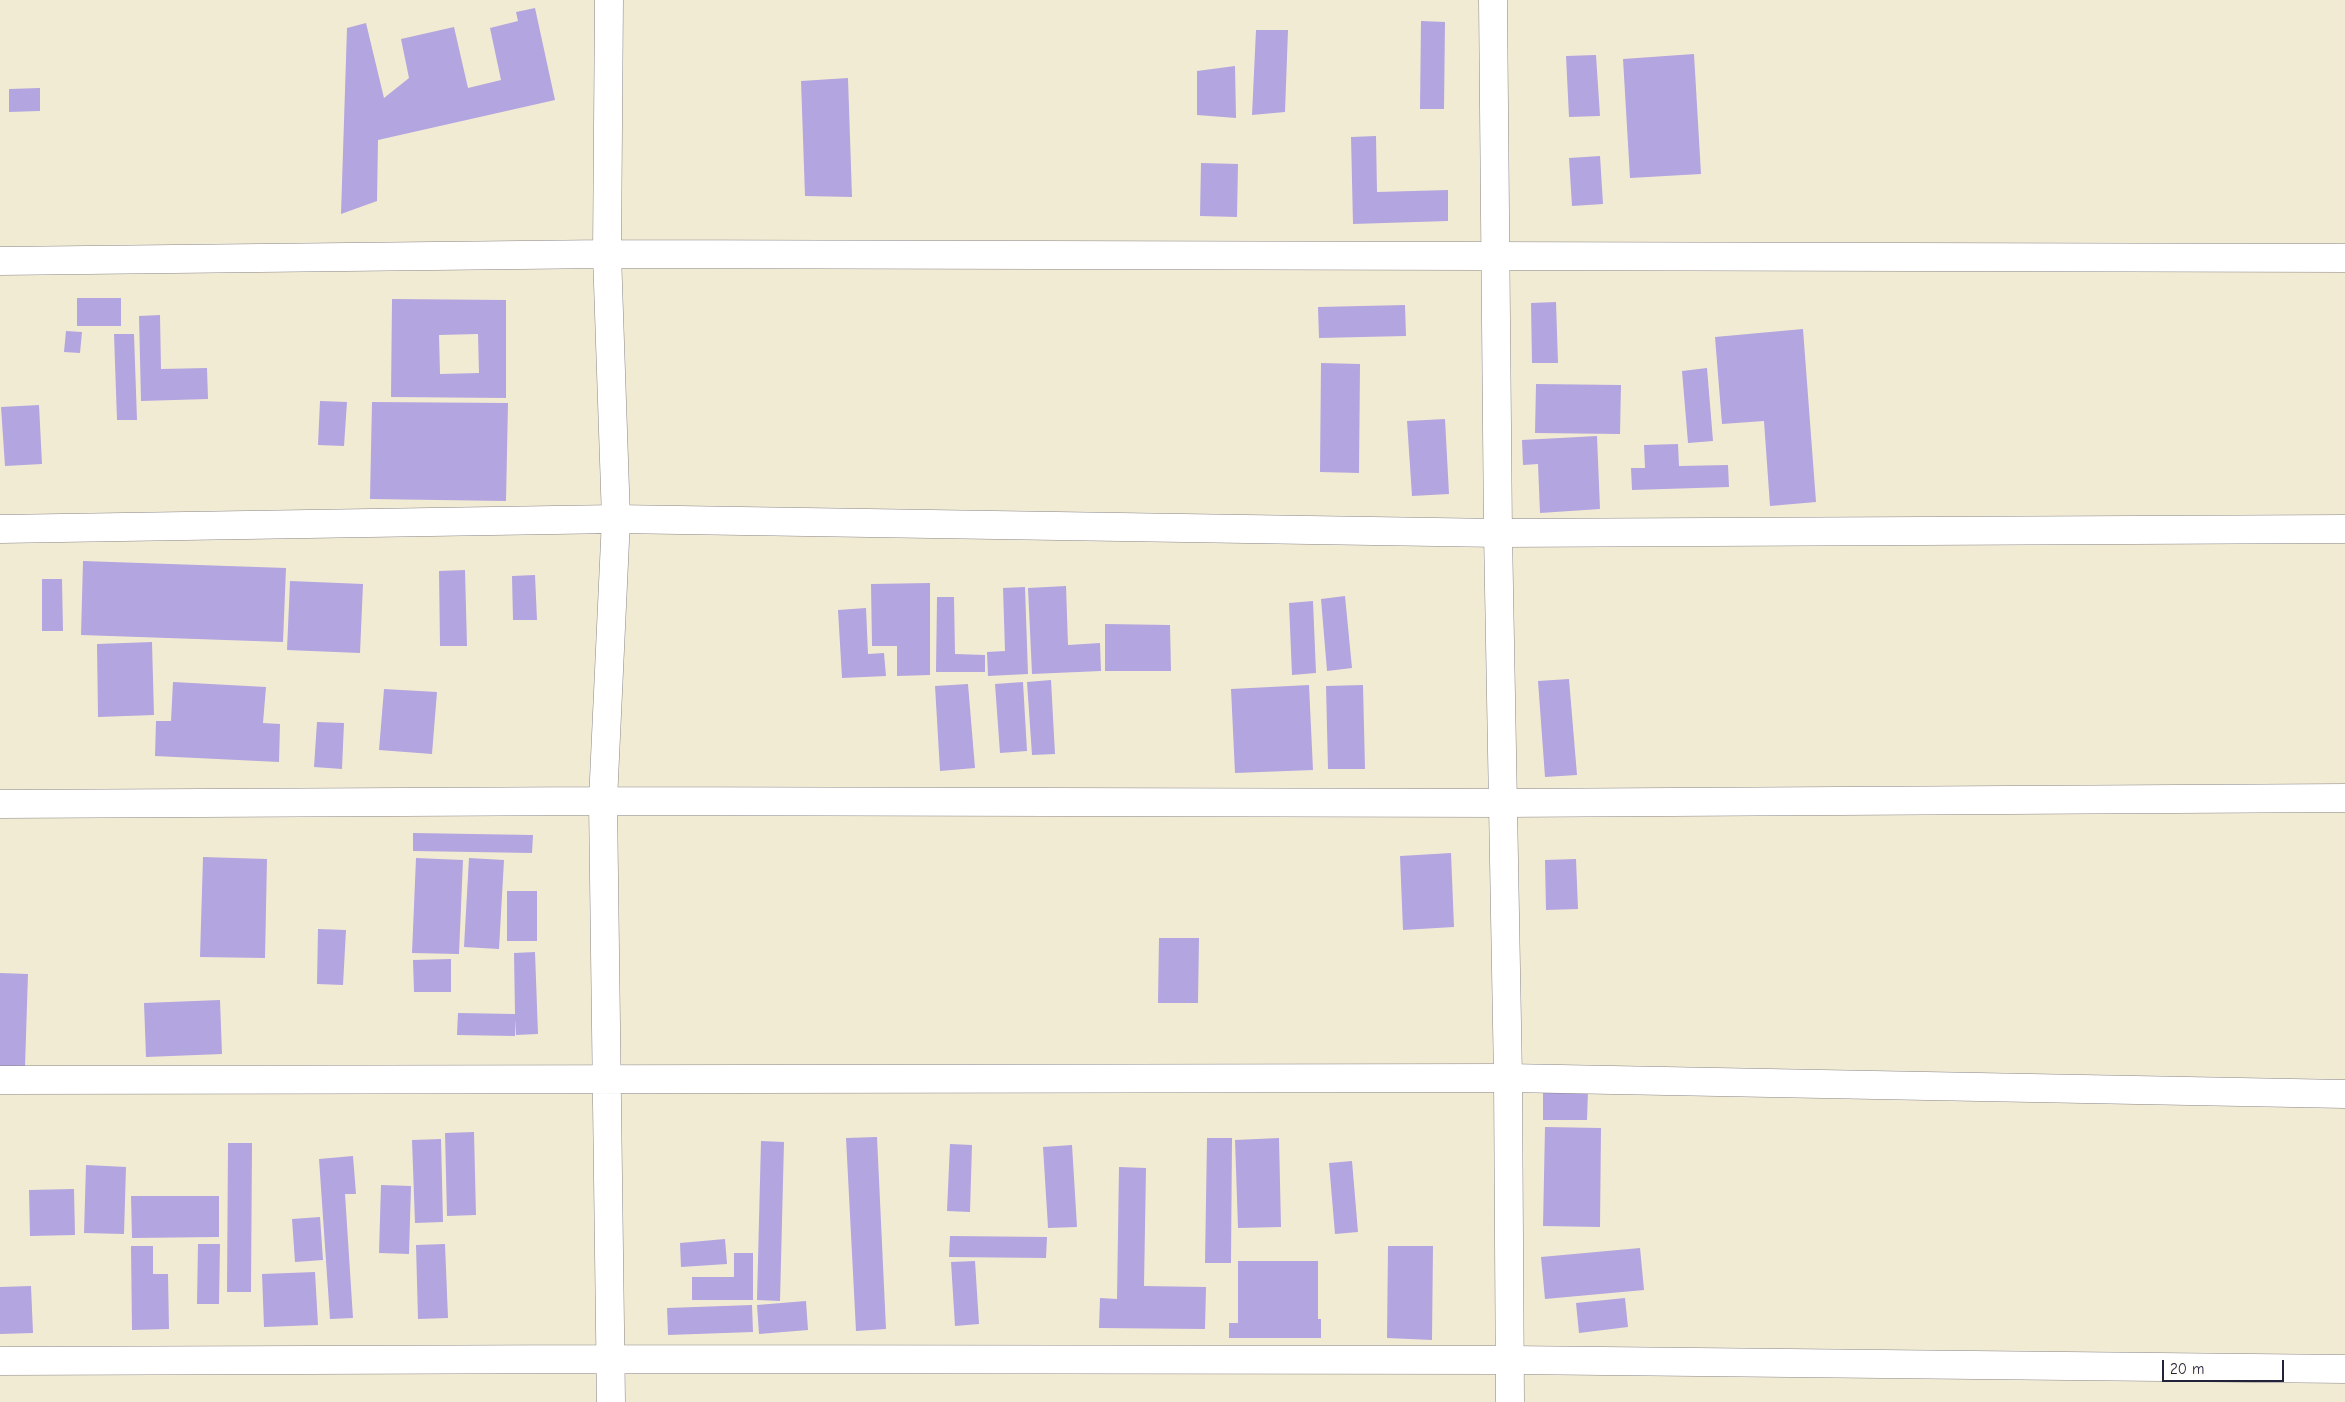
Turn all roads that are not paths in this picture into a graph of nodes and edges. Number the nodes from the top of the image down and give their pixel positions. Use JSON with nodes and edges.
{"nodes":[{"id":1,"x":609,"y":0,"type":"edge"},
{"id":2,"x":1493,"y":0,"type":"edge"},
{"id":3,"x":607,"y":254,"type":"junction"},
{"id":4,"x":1496,"y":256,"type":"junction"},
{"id":5,"x":2345,"y":258,"type":"edge"},
{"id":6,"x":0,"y":261,"type":"edge"},
{"id":7,"x":616,"y":519,"type":"junction"},
{"id":8,"x":0,"y":529,"type":"edge"},
{"id":9,"x":2345,"y":529,"type":"edge"},
{"id":10,"x":1498,"y":534,"type":"junction"},
{"id":11,"x":2345,"y":798,"type":"edge"},
{"id":12,"x":603,"y":801,"type":"junction"},
{"id":13,"x":1502,"y":803,"type":"junction"},
{"id":14,"x":0,"y":804,"type":"edge"},
{"id":15,"x":606,"y":1077,"type":"junction"},
{"id":16,"x":1508,"y":1078,"type":"junction"},
{"id":17,"x":0,"y":1080,"type":"edge"},
{"id":18,"x":2345,"y":1094,"type":"edge"},
{"id":19,"x":610,"y":1359,"type":"junction"},
{"id":20,"x":1511,"y":1360,"type":"junction"},
{"id":21,"x":0,"y":1362,"type":"edge"},
{"id":22,"x":2345,"y":1368,"type":"edge"},
{"id":23,"x":612,"y":1402,"type":"edge"},
{"id":24,"x":1510,"y":1402,"type":"edge"}],
"edges":[{"from":1,"to":3,"type":"street"},
{"from":2,"to":4,"type":"street"},
{"from":3,"to":4,"type":"street"},
{"from":3,"to":6,"type":"street"},
{"from":3,"to":7,"type":"street"},
{"from":4,"to":5,"type":"street"},
{"from":4,"to":10,"type":"street"},
{"from":7,"to":8,"type":"street"},
{"from":7,"to":10,"type":"street"},
{"from":7,"to":12,"type":"street"},
{"from":9,"to":10,"type":"street"},
{"from":10,"to":13,"type":"street"},
{"from":11,"to":13,"type":"street"},
{"from":12,"to":13,"type":"street"},
{"from":12,"to":14,"type":"street"},
{"from":12,"to":15,"type":"street"},
{"from":13,"to":16,"type":"street"},
{"from":15,"to":16,"type":"street"},
{"from":15,"to":17,"type":"street"},
{"from":15,"to":19,"type":"street"},
{"from":16,"to":18,"type":"street"},
{"from":16,"to":20,"type":"street"},
{"from":19,"to":20,"type":"street"},
{"from":19,"to":21,"type":"street"},
{"from":19,"to":23,"type":"street"},
{"from":20,"to":22,"type":"street"},
{"from":20,"to":24,"type":"street"}]}
